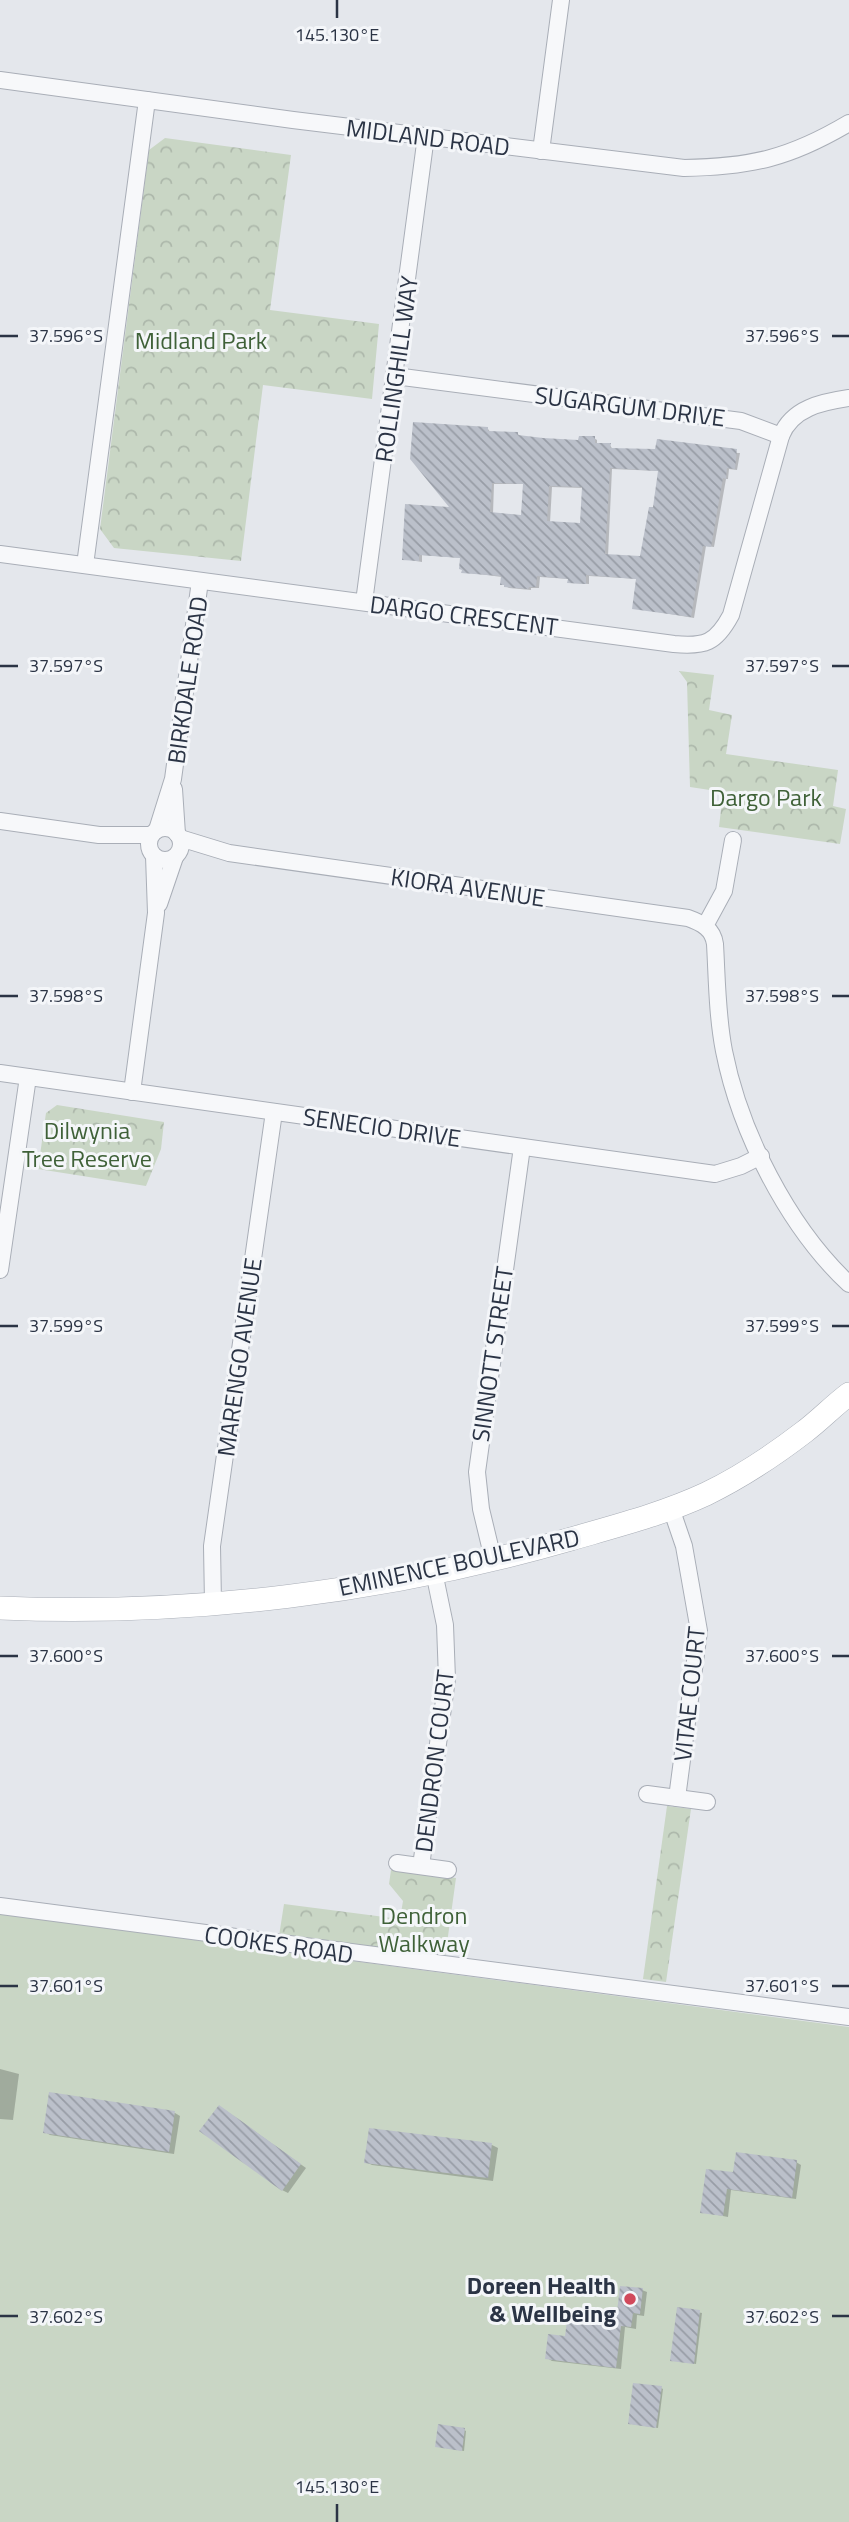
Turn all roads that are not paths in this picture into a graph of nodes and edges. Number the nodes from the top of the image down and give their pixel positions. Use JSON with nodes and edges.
{"nodes":[{"id":1,"x":561,"y":0,"type":"edge"},
{"id":2,"x":0,"y":80,"type":"edge"},
{"id":3,"x":146,"y":100,"type":"junction"},
{"id":4,"x":849,"y":123,"type":"edge"},
{"id":5,"x":426,"y":136,"type":"junction"},
{"id":6,"x":541,"y":152,"type":"junction"},
{"id":7,"x":395,"y":376,"type":"junction"},
{"id":8,"x":849,"y":398,"type":"edge"},
{"id":9,"x":781,"y":436,"type":"junction"},
{"id":10,"x":0,"y":554,"type":"edge"},
{"id":11,"x":85,"y":565,"type":"junction"},
{"id":12,"x":200,"y":581,"type":"junction"},
{"id":13,"x":364,"y":602,"type":"junction"},
{"id":14,"x":173,"y":779,"type":"junction"},
{"id":15,"x":0,"y":821,"type":"edge"},
{"id":16,"x":733,"y":840,"type":"dead end"},
{"id":17,"x":153,"y":843,"type":"junction"},
{"id":18,"x":177,"y":846,"type":"junction"},
{"id":19,"x":156,"y":913,"type":"junction"},
{"id":20,"x":705,"y":926,"type":"junction"},
{"id":21,"x":0,"y":1073,"type":"edge"},
{"id":22,"x":28,"y":1077,"type":"junction"},
{"id":23,"x":132,"y":1092,"type":"junction"},
{"id":24,"x":274,"y":1112,"type":"junction"},
{"id":25,"x":522,"y":1147,"type":"junction"},
{"id":26,"x":761,"y":1156,"type":"junction"},
{"id":27,"x":0,"y":1270,"type":"edge"},
{"id":28,"x":849,"y":1284,"type":"edge"},
{"id":29,"x":846,"y":1394,"type":"edge"},
{"id":30,"x":671,"y":1508,"type":"junction"},
{"id":31,"x":493,"y":1559,"type":"junction"},
{"id":32,"x":434,"y":1572,"type":"junction"},
{"id":33,"x":213,"y":1603,"type":"junction"},
{"id":34,"x":0,"y":1608,"type":"edge"},
{"id":35,"x":647,"y":1794,"type":"dead end"},
{"id":36,"x":677,"y":1798,"type":"junction"},
{"id":37,"x":707,"y":1802,"type":"dead end"},
{"id":38,"x":397,"y":1863,"type":"dead end"},
{"id":39,"x":421,"y":1866,"type":"junction"},
{"id":40,"x":448,"y":1870,"type":"dead end"},
{"id":41,"x":0,"y":1906,"type":"edge"},
{"id":42,"x":849,"y":2017,"type":"edge"}],
"edges":[{"from":1,"to":6,"type":"street"},
{"from":2,"to":3,"type":"street","name":"MIDLAND ROAD"},
{"from":3,"to":5,"type":"street","name":"MIDLAND ROAD"},
{"from":3,"to":11,"type":"street"},
{"from":4,"to":6,"type":"street","name":"MIDLAND ROAD"},
{"from":5,"to":6,"type":"street","name":"MIDLAND ROAD"},
{"from":5,"to":7,"type":"street","name":"ROLLINGHILL WAY"},
{"from":7,"to":9,"type":"street","name":"SUGARGUM DRIVE"},
{"from":7,"to":13,"type":"street","name":"ROLLINGHILL WAY"},
{"from":8,"to":9,"type":"street"},
{"from":9,"to":13,"type":"street","name":"DARGO CRESCENT"},
{"from":10,"to":11,"type":"street","name":"DARGO CRESCENT"},
{"from":11,"to":12,"type":"street","name":"DARGO CRESCENT"},
{"from":12,"to":13,"type":"street","name":"DARGO CRESCENT"},
{"from":12,"to":14,"type":"street","name":"BIRKDALE ROAD"},
{"from":14,"to":17,"type":"street","name":"BIRKDALE ROAD"},
{"from":14,"to":18,"type":"street","name":"BIRKDALE ROAD"},
{"from":15,"to":17,"type":"street"},
{"from":16,"to":20,"type":"street"},
{"from":17,"to":18,"type":"street"},
{"from":17,"to":18,"type":"street"},
{"from":17,"to":19,"type":"street","name":"BIRKDALE ROAD"},
{"from":18,"to":19,"type":"street","name":"BIRKDALE ROAD"},
{"from":18,"to":20,"type":"street","name":"KIORA AVENUE"},
{"from":19,"to":23,"type":"street","name":"BIRKDALE ROAD"},
{"from":20,"to":26,"type":"street"},
{"from":21,"to":22,"type":"street","name":"SENECIO DRIVE"},
{"from":22,"to":23,"type":"street","name":"SENECIO DRIVE"},
{"from":22,"to":27,"type":"street"},
{"from":23,"to":24,"type":"street","name":"SENECIO DRIVE"},
{"from":24,"to":25,"type":"street","name":"SENECIO DRIVE"},
{"from":24,"to":33,"type":"street","name":"MARENGO AVENUE"},
{"from":25,"to":26,"type":"street","name":"SENECIO DRIVE"},
{"from":25,"to":31,"type":"street","name":"SINNOTT STREET"},
{"from":26,"to":28,"type":"street"},
{"from":29,"to":30,"type":"street","name":"EMINENCE BOULEVARD"},
{"from":30,"to":31,"type":"street","name":"EMINENCE BOULEVARD"},
{"from":30,"to":36,"type":"street","name":"VITAE COURT"},
{"from":31,"to":32,"type":"street","name":"EMINENCE BOULEVARD"},
{"from":32,"to":33,"type":"street","name":"EMINENCE BOULEVARD"},
{"from":32,"to":39,"type":"street","name":"DENDRON COURT"},
{"from":33,"to":34,"type":"street","name":"EMINENCE BOULEVARD"},
{"from":35,"to":36,"type":"street"},
{"from":36,"to":37,"type":"street"},
{"from":38,"to":39,"type":"street","name":"DENDRON COURT"},
{"from":39,"to":40,"type":"street","name":"DENDRON COURT"},
{"from":41,"to":42,"type":"street","name":"COOKES ROAD"}]}
